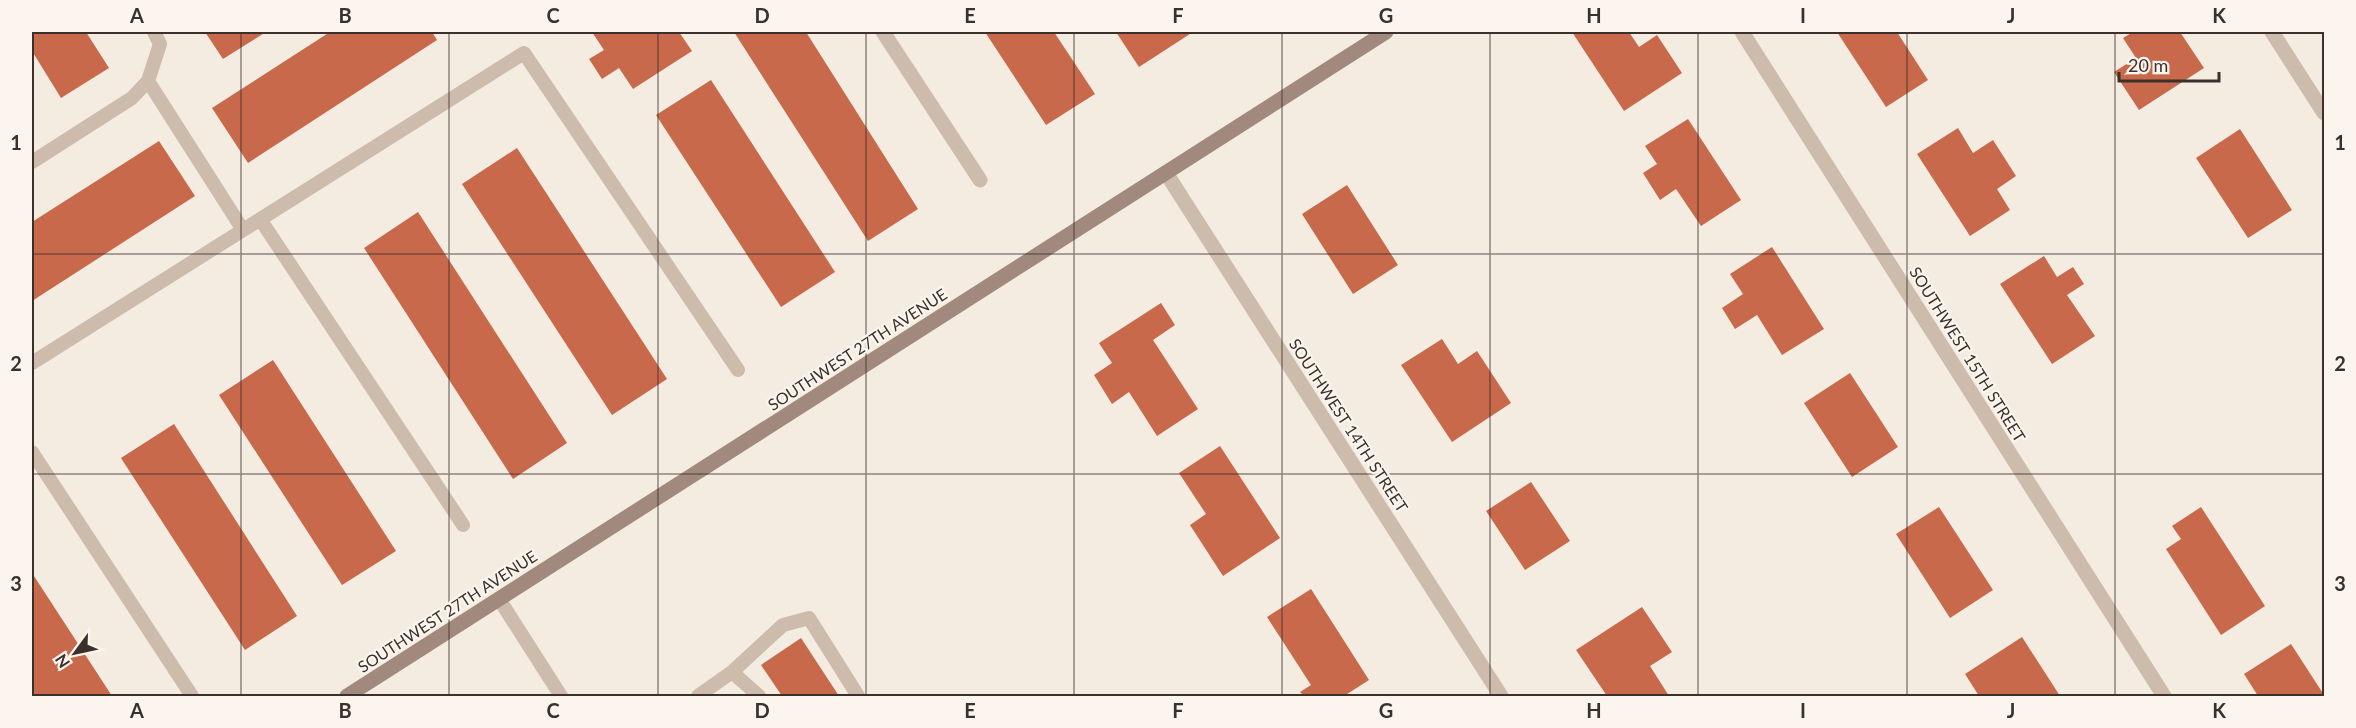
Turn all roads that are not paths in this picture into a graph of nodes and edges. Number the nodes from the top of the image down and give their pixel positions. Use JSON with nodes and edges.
{"nodes":[{"id":1,"x":154,"y":32,"type":"edge"},
{"id":2,"x":883,"y":32,"type":"edge"},
{"id":3,"x":1386,"y":32,"type":"edge"},
{"id":4,"x":1742,"y":32,"type":"edge"},
{"id":5,"x":2272,"y":32,"type":"edge"},
{"id":6,"x":1368,"y":37,"type":"edge"},
{"id":7,"x":148,"y":81,"type":"junction"},
{"id":8,"x":2325,"y":113,"type":"edge"},
{"id":9,"x":32,"y":162,"type":"edge"},
{"id":10,"x":1166,"y":173,"type":"junction"},
{"id":11,"x":980,"y":180,"type":"dead end"},
{"id":12,"x":260,"y":219,"type":"junction"},
{"id":13,"x":243,"y":230,"type":"junction"},
{"id":14,"x":32,"y":363,"type":"edge"},
{"id":15,"x":738,"y":370,"type":"dead end"},
{"id":16,"x":32,"y":452,"type":"edge"},
{"id":17,"x":463,"y":525,"type":"dead end"},
{"id":18,"x":499,"y":599,"type":"junction"},
{"id":19,"x":732,"y":672,"type":"junction"},
{"id":20,"x":192,"y":696,"type":"edge"},
{"id":21,"x":347,"y":696,"type":"edge"},
{"id":22,"x":561,"y":696,"type":"edge"},
{"id":23,"x":698,"y":696,"type":"edge"},
{"id":24,"x":759,"y":696,"type":"edge"},
{"id":25,"x":858,"y":696,"type":"edge"},
{"id":26,"x":1501,"y":696,"type":"edge"},
{"id":27,"x":2164,"y":696,"type":"edge"}],
"edges":[{"from":1,"to":7,"type":"lane"},
{"from":2,"to":11,"type":"street"},
{"from":3,"to":6,"type":"main road","name":"SOUTHWEST 27TH AVENUE"},
{"from":4,"to":27,"type":"street","name":"SOUTHWEST 15TH STREET"},
{"from":5,"to":8,"type":"street"},
{"from":6,"to":10,"type":"main road","name":"SOUTHWEST 27TH AVENUE"},
{"from":7,"to":9,"type":"lane"},
{"from":7,"to":13,"type":"lane"},
{"from":10,"to":18,"type":"main road","name":"SOUTHWEST 27TH AVENUE"},
{"from":10,"to":26,"type":"street","name":"SOUTHWEST 14TH STREET"},
{"from":12,"to":13,"type":"lane"},
{"from":12,"to":15,"type":"lane"},
{"from":12,"to":17,"type":"lane"},
{"from":13,"to":14,"type":"lane"},
{"from":16,"to":20,"type":"lane"},
{"from":18,"to":21,"type":"main road","name":"SOUTHWEST 27TH AVENUE"},
{"from":18,"to":22,"type":"lane"},
{"from":19,"to":23,"type":"lane"},
{"from":19,"to":24,"type":"lane"},
{"from":19,"to":25,"type":"lane"}]}
